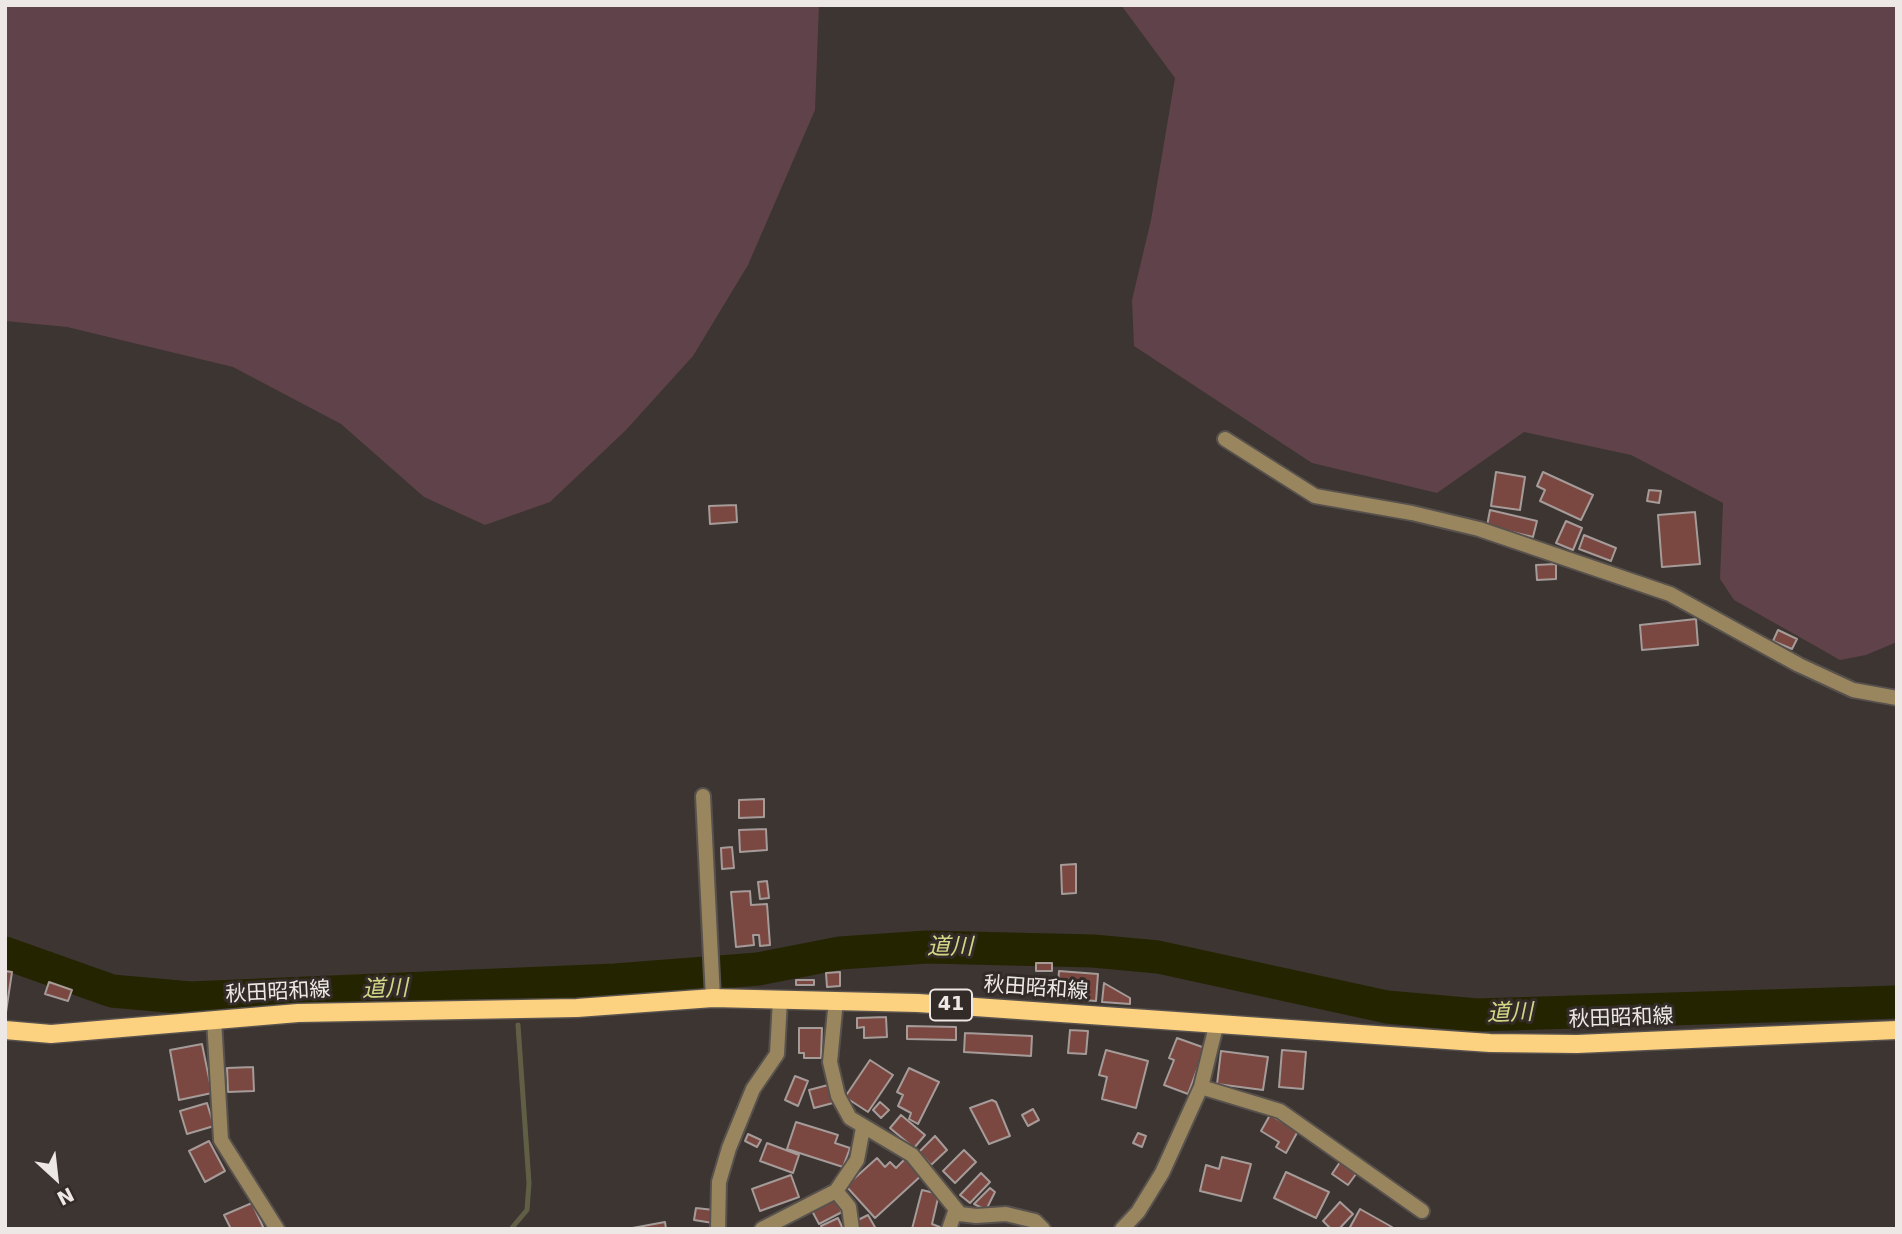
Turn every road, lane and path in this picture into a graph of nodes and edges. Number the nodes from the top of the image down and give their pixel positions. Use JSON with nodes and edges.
{"nodes":[{"id":1,"x":1225,"y":439,"type":"dead end"},
{"id":2,"x":1897,"y":698,"type":"edge"},
{"id":3,"x":703,"y":796,"type":"dead end"},
{"id":4,"x":713,"y":998,"type":"junction"},
{"id":5,"x":780,"y":1000,"type":"junction"},
{"id":6,"x":835,"y":1000,"type":"junction"},
{"id":7,"x":214,"y":1019,"type":"junction"},
{"id":8,"x":1216,"y":1026,"type":"junction"},
{"id":9,"x":5,"y":1030,"type":"edge"},
{"id":10,"x":1897,"y":1030,"type":"edge"},
{"id":11,"x":1201,"y":1087,"type":"junction"},
{"id":12,"x":863,"y":1128,"type":"junction"},
{"id":13,"x":836,"y":1191,"type":"junction"},
{"id":14,"x":956,"y":1209,"type":"junction"},
{"id":15,"x":1422,"y":1210,"type":"dead end"},
{"id":16,"x":277,"y":1229,"type":"edge"},
{"id":17,"x":718,"y":1229,"type":"edge"},
{"id":18,"x":762,"y":1229,"type":"edge"},
{"id":19,"x":852,"y":1229,"type":"edge"},
{"id":20,"x":949,"y":1229,"type":"edge"},
{"id":21,"x":1042,"y":1229,"type":"edge"},
{"id":22,"x":1122,"y":1229,"type":"edge"}],
"edges":[{"from":1,"to":2,"type":"street"},
{"from":3,"to":4,"type":"street"},
{"from":4,"to":5,"type":"main road","name":"秋田昭和線","number":"41"},
{"from":4,"to":7,"type":"main road","name":"秋田昭和線","number":"41"},
{"from":5,"to":6,"type":"main road","name":"秋田昭和線","number":"41"},
{"from":5,"to":17,"type":"street"},
{"from":6,"to":8,"type":"main road","name":"秋田昭和線","number":"41"},
{"from":6,"to":12,"type":"street"},
{"from":7,"to":9,"type":"main road","name":"秋田昭和線","number":"41"},
{"from":7,"to":16,"type":"street"},
{"from":8,"to":10,"type":"main road","name":"秋田昭和線","number":"41"},
{"from":8,"to":11,"type":"street"},
{"from":11,"to":15,"type":"street"},
{"from":11,"to":22,"type":"street"},
{"from":12,"to":13,"type":"street"},
{"from":12,"to":14,"type":"street"},
{"from":13,"to":18,"type":"street"},
{"from":13,"to":19,"type":"street"},
{"from":14,"to":20,"type":"street"},
{"from":14,"to":21,"type":"street"}]}
